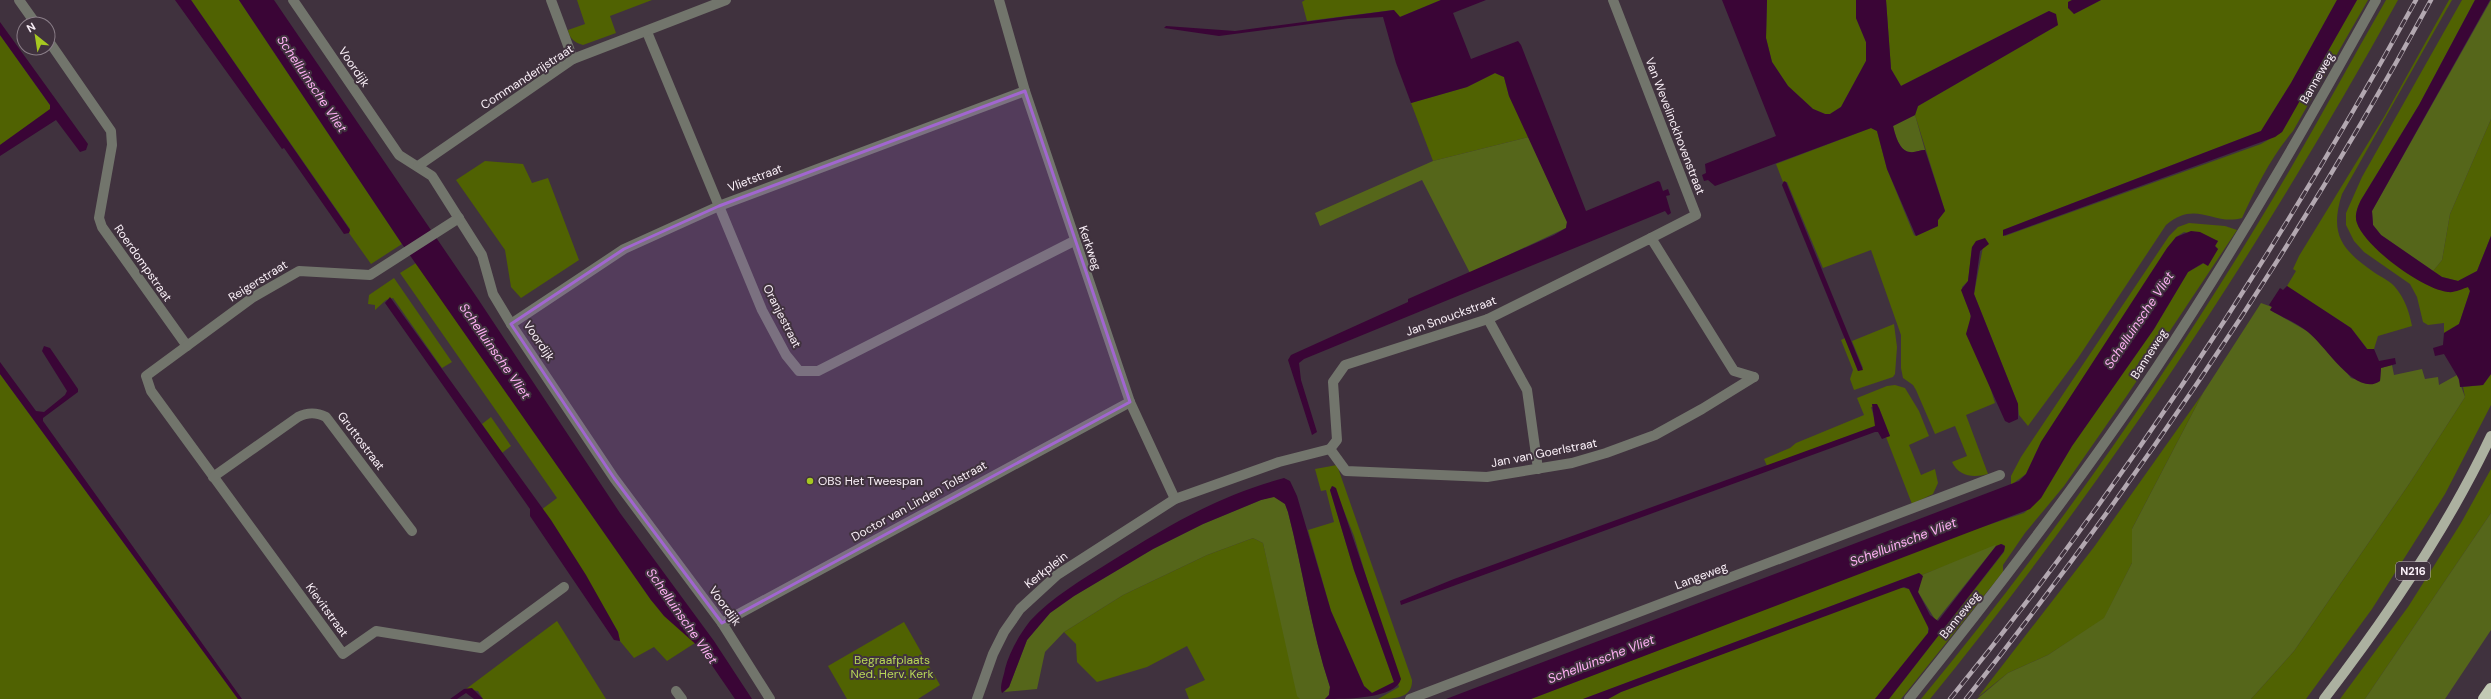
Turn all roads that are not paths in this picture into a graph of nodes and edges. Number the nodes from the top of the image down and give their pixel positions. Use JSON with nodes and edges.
{"nodes":[{"id":1,"x":19,"y":0,"type":"edge"},
{"id":2,"x":293,"y":0,"type":"edge"},
{"id":3,"x":551,"y":0,"type":"edge"},
{"id":4,"x":726,"y":0,"type":"edge"},
{"id":5,"x":999,"y":0,"type":"edge"},
{"id":6,"x":1613,"y":0,"type":"edge"},
{"id":7,"x":2376,"y":0,"type":"edge"},
{"id":8,"x":30,"y":16,"type":"edge"},
{"id":9,"x":647,"y":32,"type":"junction"},
{"id":10,"x":56,"y":52,"type":"edge"},
{"id":11,"x":573,"y":59,"type":"junction"},
{"id":12,"x":1025,"y":91,"type":"junction"},
{"id":13,"x":418,"y":166,"type":"junction"},
{"id":14,"x":719,"y":206,"type":"junction"},
{"id":15,"x":459,"y":218,"type":"junction"},
{"id":16,"x":1651,"y":238,"type":"junction"},
{"id":17,"x":1074,"y":241,"type":"junction"},
{"id":18,"x":1488,"y":319,"type":"junction"},
{"id":19,"x":511,"y":324,"type":"junction"},
{"id":20,"x":187,"y":346,"type":"junction"},
{"id":21,"x":146,"y":376,"type":"joint"},
{"id":22,"x":1130,"y":402,"type":"junction"},
{"id":23,"x":2491,"y":436,"type":"edge"},
{"id":24,"x":1330,"y":448,"type":"junction"},
{"id":25,"x":1538,"y":469,"type":"junction"},
{"id":26,"x":2000,"y":475,"type":"dead end"},
{"id":27,"x":214,"y":477,"type":"junction"},
{"id":28,"x":1175,"y":499,"type":"junction"},
{"id":29,"x":412,"y":531,"type":"dead end"},
{"id":30,"x":564,"y":587,"type":"dead end"},
{"id":31,"x":722,"y":623,"type":"junction"},
{"id":32,"x":2491,"y":689,"type":"edge"},
{"id":33,"x":770,"y":699,"type":"edge"},
{"id":34,"x":977,"y":699,"type":"edge"},
{"id":35,"x":1410,"y":699,"type":"edge"},
{"id":36,"x":1909,"y":699,"type":"edge"},
{"id":37,"x":2324,"y":699,"type":"edge"},
{"id":38,"x":2484,"y":699,"type":"edge"}],
"edges":[{"from":1,"to":8,"type":"street"},
{"from":2,"to":13,"type":"street","name":"Voordijk"},
{"from":3,"to":11,"type":"street"},
{"from":4,"to":9,"type":"street","name":"Commanderijstraat"},
{"from":5,"to":12,"type":"street","name":"Kerkweg"},
{"from":6,"to":16,"type":"street","name":"Van Wevelinckhovenstraat"},
{"from":7,"to":36,"type":"street","name":"Banneweg"},
{"from":9,"to":11,"type":"street","name":"Commanderijstraat"},
{"from":9,"to":14,"type":"street","name":"Oranjestraat"},
{"from":10,"to":20,"type":"street","name":"Roerdompstraat"},
{"from":11,"to":13,"type":"street","name":"Commanderijstraat"},
{"from":12,"to":14,"type":"street","name":"Vlietstraat"},
{"from":12,"to":17,"type":"street","name":"Kerkweg"},
{"from":13,"to":15,"type":"street","name":"Voordijk"},
{"from":14,"to":17,"type":"street","name":"Oranjestraat"},
{"from":14,"to":19,"type":"street","name":"Vlietstraat"},
{"from":15,"to":19,"type":"street","name":"Voordijk"},
{"from":15,"to":20,"type":"street","name":"Reigerstraat"},
{"from":16,"to":18,"type":"street","name":"Jan Snouckstraat"},
{"from":16,"to":25,"type":"street","name":"Jan van Goerlstraat"},
{"from":17,"to":22,"type":"street","name":"Kerkweg"},
{"from":18,"to":24,"type":"street","name":"Jan Snouckstraat"},
{"from":18,"to":25,"type":"street"},
{"from":19,"to":31,"type":"street","name":"Voordijk"},
{"from":20,"to":21,"type":"street","name":"Reigerstraat"},
{"from":21,"to":27,"type":"street","name":"Kievitstraat"},
{"from":22,"to":28,"type":"street","name":"Kerkweg"},
{"from":22,"to":31,"type":"street","name":"Doctor van Linden Tolstraat"},
{"from":23,"to":37,"type":"main road","number":"N216"},
{"from":24,"to":25,"type":"street","name":"Jan van Goerlstraat"},
{"from":24,"to":28,"type":"street"},
{"from":26,"to":35,"type":"street","name":"Langeweg"},
{"from":27,"to":29,"type":"street","name":"Gruttostraat"},
{"from":27,"to":30,"type":"street","name":"Kievitstraat"},
{"from":28,"to":34,"type":"street","name":"Kerkplein"},
{"from":31,"to":33,"type":"street","name":"Voordijk"},
{"from":32,"to":38,"type":"highway"}]}
